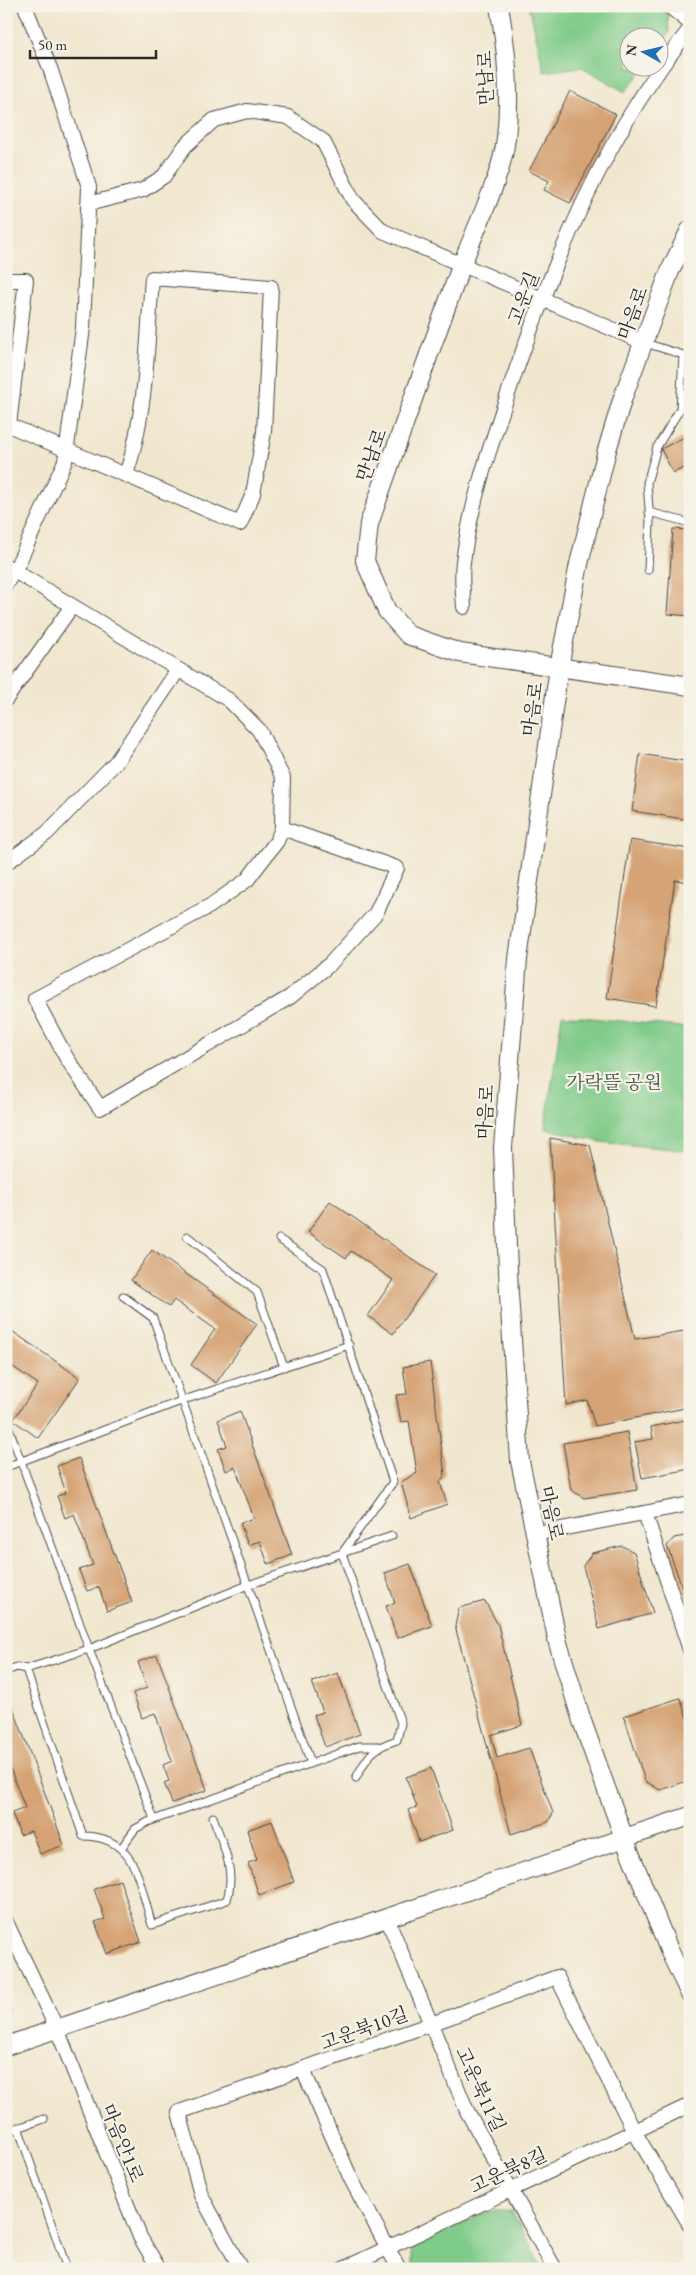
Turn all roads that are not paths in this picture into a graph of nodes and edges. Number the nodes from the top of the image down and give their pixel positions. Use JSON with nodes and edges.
{"nodes":[{"id":1,"x":25,"y":6,"type":"edge"},
{"id":2,"x":499,"y":6,"type":"edge"},
{"id":3,"x":669,"y":6,"type":"edge"},
{"id":4,"x":690,"y":23,"type":"edge"},
{"id":5,"x":690,"y":29,"type":"edge"},
{"id":6,"x":88,"y":204,"type":"junction"},
{"id":7,"x":690,"y":230,"type":"edge"},
{"id":8,"x":461,"y":266,"type":"junction"},
{"id":9,"x":6,"y":280,"type":"edge"},
{"id":10,"x":541,"y":298,"type":"junction"},
{"id":11,"x":644,"y":343,"type":"junction"},
{"id":12,"x":688,"y":356,"type":"edge"},
{"id":13,"x":8,"y":424,"type":"edge"},
{"id":14,"x":67,"y":451,"type":"junction"},
{"id":15,"x":126,"y":475,"type":"junction"},
{"id":16,"x":649,"y":512,"type":"junction"},
{"id":17,"x":690,"y":523,"type":"edge"},
{"id":18,"x":10,"y":569,"type":"edge"},
{"id":19,"x":648,"y":570,"type":"dead end"},
{"id":20,"x":6,"y":584,"type":"edge"},
{"id":21,"x":72,"y":606,"type":"junction"},
{"id":22,"x":464,"y":607,"type":"dead end"},
{"id":23,"x":559,"y":667,"type":"junction"},
{"id":24,"x":178,"y":670,"type":"junction"},
{"id":25,"x":690,"y":686,"type":"edge"},
{"id":26,"x":6,"y":698,"type":"edge"},
{"id":27,"x":282,"y":828,"type":"junction"},
{"id":28,"x":6,"y":863,"type":"edge"},
{"id":29,"x":187,"y":1236,"type":"dead end"},
{"id":30,"x":279,"y":1238,"type":"dead end"},
{"id":31,"x":123,"y":1296,"type":"dead end"},
{"id":32,"x":349,"y":1345,"type":"junction"},
{"id":33,"x":284,"y":1367,"type":"junction"},
{"id":34,"x":182,"y":1402,"type":"junction"},
{"id":35,"x":6,"y":1420,"type":"edge"},
{"id":36,"x":21,"y":1461,"type":"junction"},
{"id":37,"x":6,"y":1467,"type":"edge"},
{"id":38,"x":690,"y":1504,"type":"edge"},
{"id":39,"x":646,"y":1513,"type":"junction"},
{"id":40,"x":535,"y":1534,"type":"junction"},
{"id":41,"x":392,"y":1536,"type":"dead end"},
{"id":42,"x":342,"y":1553,"type":"junction"},
{"id":43,"x":248,"y":1586,"type":"junction"},
{"id":44,"x":89,"y":1649,"type":"junction"},
{"id":45,"x":690,"y":1650,"type":"edge"},
{"id":46,"x":26,"y":1669,"type":"junction"},
{"id":47,"x":6,"y":1671,"type":"edge"},
{"id":48,"x":378,"y":1746,"type":"junction"},
{"id":49,"x":311,"y":1763,"type":"junction"},
{"id":50,"x":356,"y":1778,"type":"dead end"},
{"id":51,"x":690,"y":1816,"type":"edge"},
{"id":52,"x":213,"y":1817,"type":"dead end"},
{"id":53,"x":154,"y":1819,"type":"junction"},
{"id":54,"x":624,"y":1838,"type":"junction"},
{"id":55,"x":122,"y":1847,"type":"junction"},
{"id":56,"x":387,"y":1918,"type":"junction"},
{"id":57,"x":6,"y":1922,"type":"edge"},
{"id":58,"x":690,"y":1994,"type":"edge"},
{"id":59,"x":431,"y":2024,"type":"junction"},
{"id":60,"x":57,"y":2029,"type":"junction"},
{"id":61,"x":6,"y":2046,"type":"edge"},
{"id":62,"x":303,"y":2070,"type":"junction"},
{"id":63,"x":690,"y":2105,"type":"edge"},
{"id":64,"x":44,"y":2119,"type":"dead end"},
{"id":65,"x":18,"y":2127,"type":"junction"},
{"id":66,"x":634,"y":2131,"type":"junction"},
{"id":67,"x":6,"y":2132,"type":"edge"},
{"id":68,"x":511,"y":2189,"type":"junction"},
{"id":69,"x":690,"y":2225,"type":"edge"},
{"id":70,"x":386,"y":2248,"type":"junction"},
{"id":71,"x":67,"y":2269,"type":"edge"},
{"id":72,"x":159,"y":2269,"type":"edge"},
{"id":73,"x":241,"y":2269,"type":"edge"},
{"id":74,"x":343,"y":2269,"type":"edge"},
{"id":75,"x":399,"y":2269,"type":"edge"},
{"id":76,"x":555,"y":2269,"type":"edge"}],
"edges":[{"from":1,"to":6,"type":"street"},
{"from":2,"to":8,"type":"street","name":"만남로"},
{"from":3,"to":4,"type":"street"},
{"from":5,"to":10,"type":"street","name":"고운길"},
{"from":6,"to":8,"type":"street"},
{"from":6,"to":14,"type":"street"},
{"from":7,"to":11,"type":"street","name":"마음로"},
{"from":8,"to":10,"type":"street"},
{"from":8,"to":23,"type":"street","name":"만남로"},
{"from":9,"to":13,"type":"street"},
{"from":10,"to":11,"type":"street"},
{"from":10,"to":22,"type":"street","name":"고운길"},
{"from":11,"to":12,"type":"lane"},
{"from":11,"to":23,"type":"street","name":"마음로"},
{"from":12,"to":16,"type":"lane"},
{"from":13,"to":14,"type":"street"},
{"from":14,"to":15,"type":"street"},
{"from":14,"to":18,"type":"street"},
{"from":15,"to":15,"type":"street"},
{"from":16,"to":17,"type":"lane"},
{"from":16,"to":19,"type":"lane"},
{"from":18,"to":20,"type":"street"},
{"from":18,"to":21,"type":"street"},
{"from":21,"to":24,"type":"street"},
{"from":21,"to":26,"type":"street"},
{"from":23,"to":25,"type":"street","name":"만남로"},
{"from":23,"to":40,"type":"street","name":"마음로"},
{"from":24,"to":27,"type":"street"},
{"from":24,"to":28,"type":"street"},
{"from":27,"to":27,"type":"street"},
{"from":29,"to":33,"type":"lane"},
{"from":30,"to":32,"type":"lane"},
{"from":31,"to":34,"type":"lane"},
{"from":32,"to":33,"type":"lane"},
{"from":32,"to":42,"type":"lane"},
{"from":33,"to":34,"type":"lane"},
{"from":34,"to":36,"type":"lane"},
{"from":34,"to":43,"type":"lane"},
{"from":35,"to":36,"type":"lane"},
{"from":36,"to":37,"type":"lane"},
{"from":36,"to":44,"type":"lane"},
{"from":38,"to":39,"type":"street"},
{"from":39,"to":40,"type":"street"},
{"from":39,"to":45,"type":"street"},
{"from":40,"to":54,"type":"street","name":"마음로"},
{"from":41,"to":42,"type":"lane"},
{"from":42,"to":43,"type":"lane"},
{"from":42,"to":48,"type":"lane"},
{"from":43,"to":44,"type":"lane"},
{"from":43,"to":49,"type":"lane"},
{"from":44,"to":46,"type":"lane"},
{"from":44,"to":53,"type":"lane"},
{"from":46,"to":47,"type":"lane"},
{"from":46,"to":55,"type":"lane"},
{"from":48,"to":49,"type":"lane"},
{"from":48,"to":50,"type":"lane"},
{"from":49,"to":53,"type":"lane"},
{"from":51,"to":54,"type":"street"},
{"from":52,"to":55,"type":"lane"},
{"from":53,"to":55,"type":"lane"},
{"from":54,"to":56,"type":"street"},
{"from":54,"to":58,"type":"street","name":"마음로"},
{"from":56,"to":59,"type":"street","name":"고운북11길"},
{"from":56,"to":60,"type":"street"},
{"from":57,"to":60,"type":"street","name":"마음안1로"},
{"from":59,"to":62,"type":"street","name":"고운북10길"},
{"from":59,"to":66,"type":"street","name":"고운북10길"},
{"from":59,"to":68,"type":"street","name":"고운북11길"},
{"from":60,"to":61,"type":"street"},
{"from":60,"to":72,"type":"street","name":"마음안1로"},
{"from":62,"to":70,"type":"street"},
{"from":62,"to":73,"type":"street","name":"고운북10길"},
{"from":63,"to":66,"type":"street","name":"고운북8길"},
{"from":64,"to":65,"type":"lane"},
{"from":65,"to":67,"type":"lane"},
{"from":65,"to":71,"type":"lane"},
{"from":66,"to":68,"type":"street","name":"고운북8길"},
{"from":66,"to":69,"type":"street"},
{"from":68,"to":70,"type":"street","name":"고운북8길"},
{"from":68,"to":76,"type":"street","name":"고운북11길"},
{"from":70,"to":74,"type":"street","name":"고운북8길"},
{"from":70,"to":75,"type":"street"}]}
